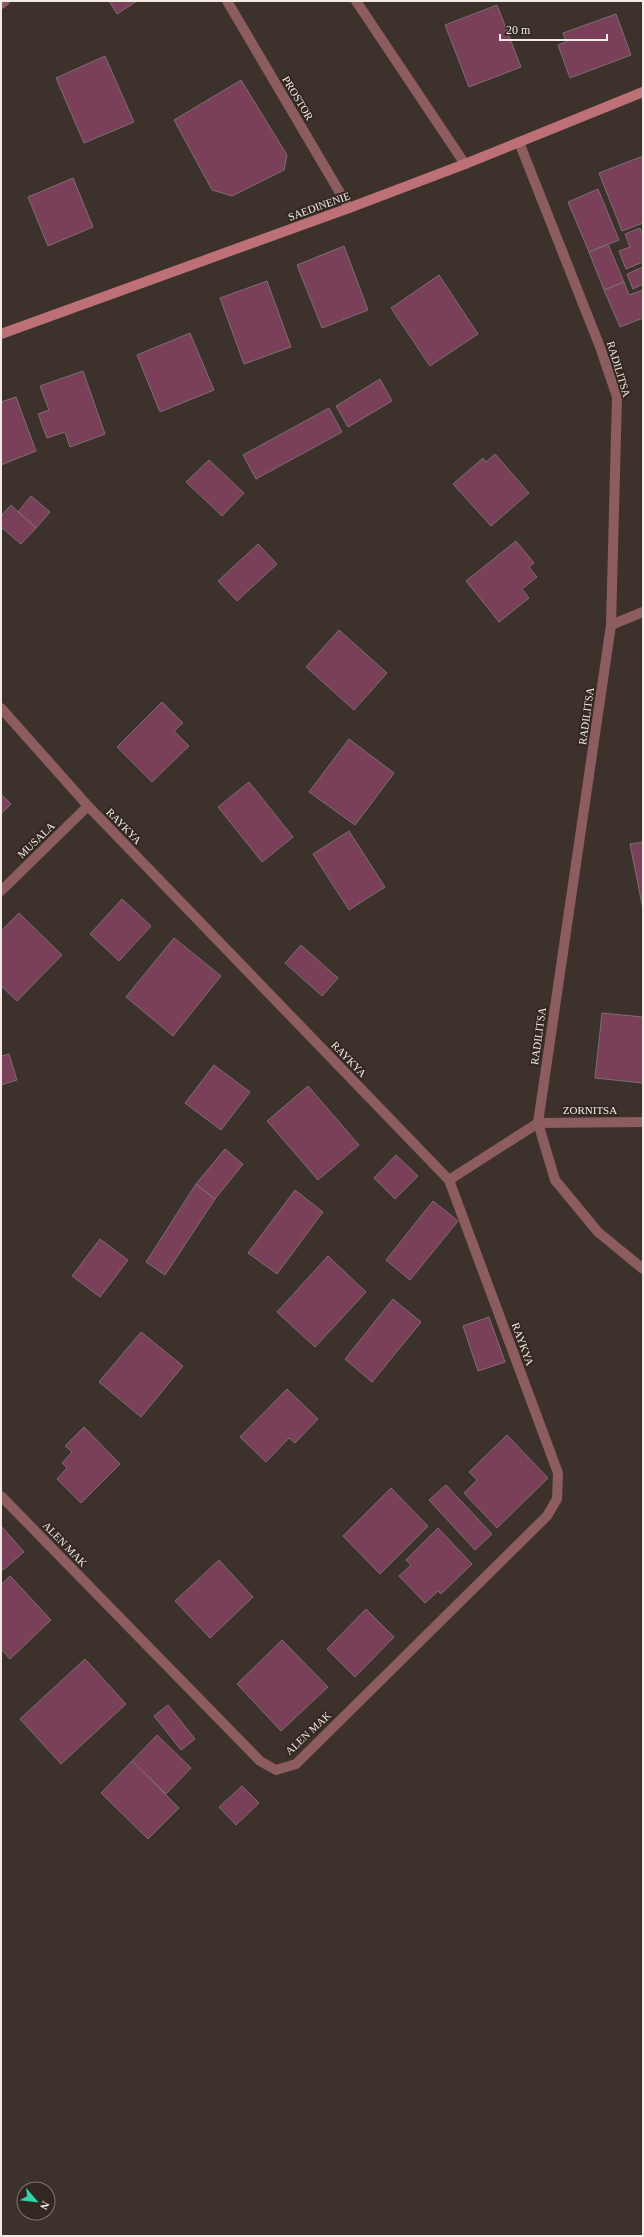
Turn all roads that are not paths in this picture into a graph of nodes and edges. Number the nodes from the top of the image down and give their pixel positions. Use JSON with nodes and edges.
{"nodes":[{"id":1,"x":5,"y":1,"type":"edge"},
{"id":2,"x":227,"y":1,"type":"edge"},
{"id":3,"x":356,"y":1,"type":"edge"},
{"id":4,"x":1,"y":4,"type":"edge"},
{"id":5,"x":643,"y":92,"type":"edge"},
{"id":6,"x":519,"y":142,"type":"junction"},
{"id":7,"x":465,"y":164,"type":"junction"},
{"id":8,"x":349,"y":208,"type":"junction"},
{"id":9,"x":1,"y":334,"type":"edge"},
{"id":10,"x":643,"y":612,"type":"edge"},
{"id":11,"x":611,"y":625,"type":"junction"},
{"id":12,"x":1,"y":708,"type":"edge"},
{"id":13,"x":88,"y":806,"type":"junction"},
{"id":14,"x":1,"y":891,"type":"edge"},
{"id":15,"x":538,"y":1122,"type":"junction"},
{"id":16,"x":643,"y":1122,"type":"edge"},
{"id":17,"x":449,"y":1180,"type":"junction"},
{"id":18,"x":643,"y":1269,"type":"edge"},
{"id":19,"x":1,"y":1496,"type":"edge"},
{"id":20,"x":557,"y":1499,"type":"joint"}],
"edges":[{"from":1,"to":4,"type":"street"},
{"from":2,"to":8,"type":"street","name":"PROSTOR"},
{"from":3,"to":7,"type":"street"},
{"from":5,"to":6,"type":"street","name":"SAEDINENIE"},
{"from":6,"to":7,"type":"street","name":"SAEDINENIE"},
{"from":6,"to":11,"type":"street","name":"RADILITSA"},
{"from":7,"to":8,"type":"street","name":"SAEDINENIE"},
{"from":8,"to":9,"type":"street","name":"SAEDINENIE"},
{"from":10,"to":11,"type":"street"},
{"from":11,"to":15,"type":"street","name":"RADILITSA"},
{"from":12,"to":13,"type":"street","name":"RAYKYA"},
{"from":13,"to":14,"type":"street","name":"MUSALA"},
{"from":13,"to":17,"type":"street","name":"RAYKYA"},
{"from":15,"to":16,"type":"street","name":"ZORNITSA"},
{"from":15,"to":17,"type":"street"},
{"from":15,"to":18,"type":"street","name":"RADILITSA"},
{"from":17,"to":20,"type":"street","name":"RAYKYA"},
{"from":19,"to":20,"type":"street","name":"ALEN MAK"}]}
